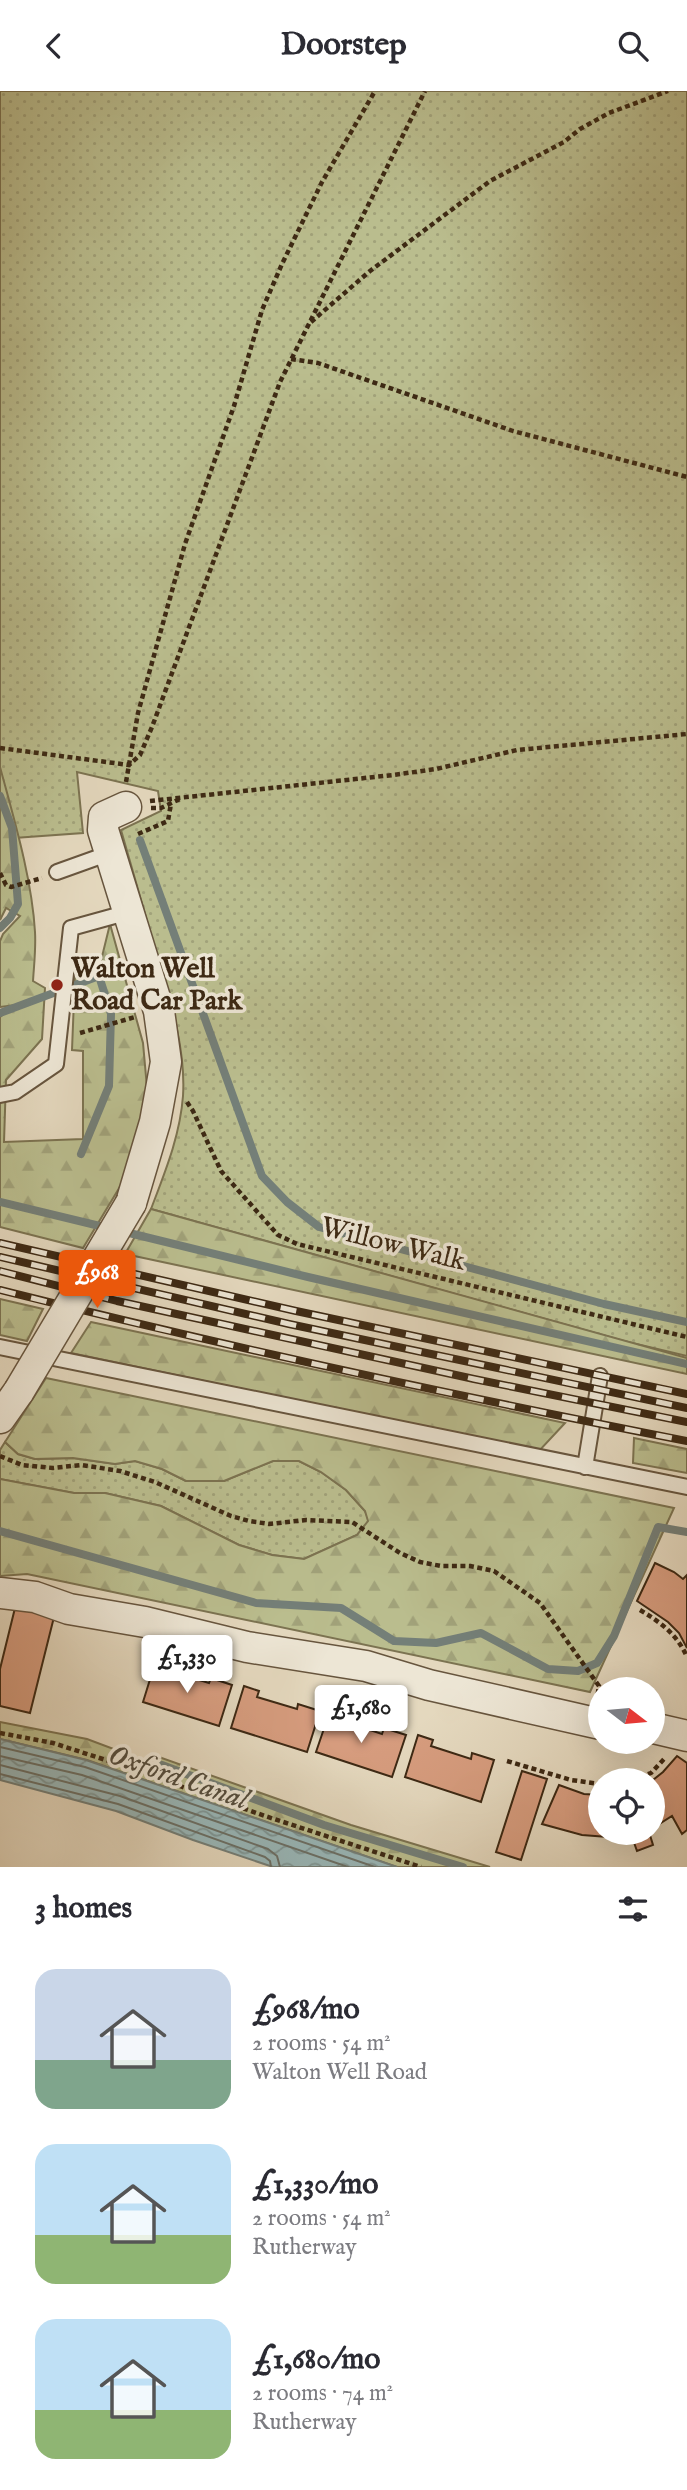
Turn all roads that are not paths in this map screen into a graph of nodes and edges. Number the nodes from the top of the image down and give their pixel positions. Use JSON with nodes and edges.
{"nodes":[{"id":1,"x":126,"y":807,"type":"road end"},
{"id":2,"x":110,"y":853,"type":"junction"},
{"id":3,"x":57,"y":872,"type":"dead end"},
{"id":4,"x":129,"y":912,"type":"junction"},
{"id":5,"x":0,"y":1095,"type":"edge"},
{"id":6,"x":0,"y":1347,"type":"edge"},
{"id":7,"x":600,"y":1376,"type":"dead end"},
{"id":8,"x":0,"y":1418,"type":"edge"},
{"id":9,"x":585,"y":1467,"type":"junction"},
{"id":10,"x":687,"y":1487,"type":"edge"},
{"id":11,"x":0,"y":1593,"type":"edge"},
{"id":12,"x":588,"y":1721,"type":"edge"},
{"id":13,"x":665,"y":1731,"type":"edge"},
{"id":14,"x":687,"y":1736,"type":"edge"}],
"edges":[{"from":1,"to":2,"type":"street"},
{"from":2,"to":3,"type":"lane"},
{"from":2,"to":4,"type":"street"},
{"from":4,"to":5,"type":"lane"},
{"from":4,"to":8,"type":"street","bridge":true},
{"from":6,"to":9,"type":"lane"},
{"from":7,"to":9,"type":"lane"},
{"from":9,"to":10,"type":"lane"},
{"from":11,"to":12,"type":"street"},
{"from":13,"to":14,"type":"street"}]}
